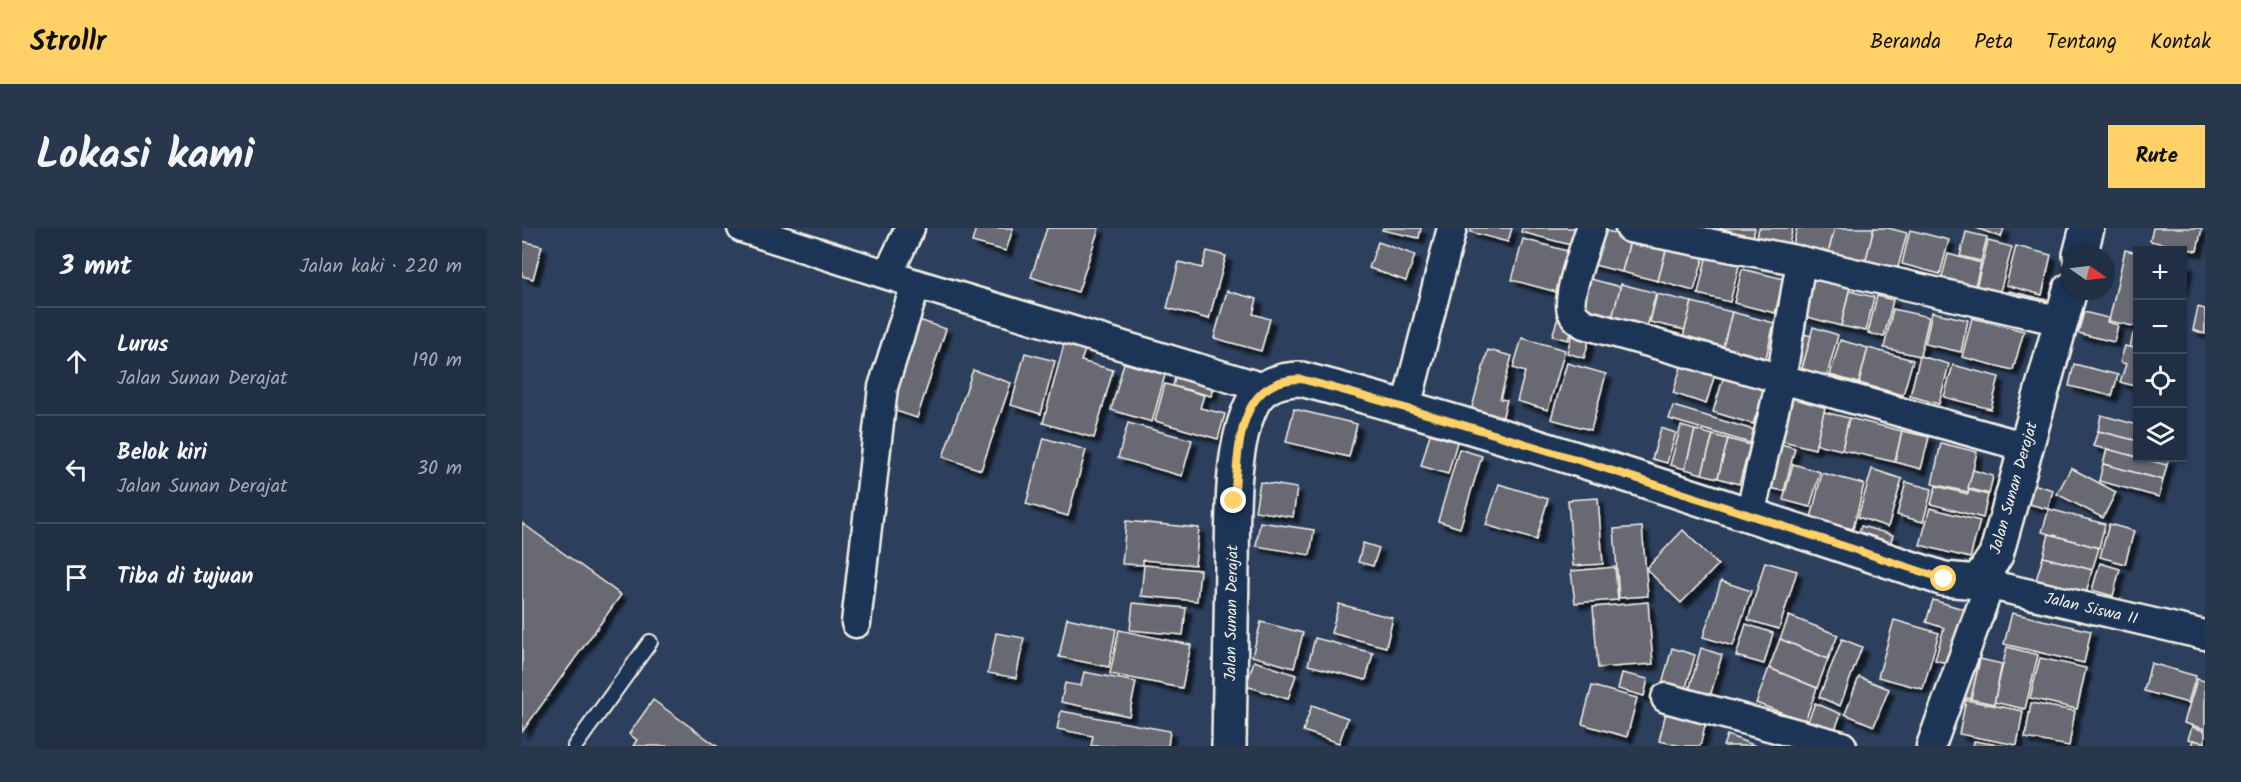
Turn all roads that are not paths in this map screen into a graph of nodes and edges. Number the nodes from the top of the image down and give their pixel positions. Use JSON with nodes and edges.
{"nodes":[{"id":1,"x":742,"y":228,"type":"edge"},
{"id":2,"x":910,"y":228,"type":"edge"},
{"id":3,"x":1452,"y":228,"type":"edge"},
{"id":4,"x":1591,"y":228,"type":"edge"},
{"id":5,"x":1630,"y":228,"type":"edge"},
{"id":6,"x":2087,"y":228,"type":"edge"},
{"id":7,"x":2082,"y":246,"type":"edge"},
{"id":8,"x":1801,"y":261,"type":"junction"},
{"id":9,"x":888,"y":274,"type":"junction"},
{"id":10,"x":916,"y":285,"type":"junction"},
{"id":11,"x":2067,"y":300,"type":"edge"},
{"id":12,"x":2061,"y":321,"type":"junction"},
{"id":13,"x":1781,"y":380,"type":"junction"},
{"id":14,"x":1264,"y":388,"type":"junction"},
{"id":15,"x":1406,"y":407,"type":"junction"},
{"id":16,"x":2026,"y":447,"type":"junction"},
{"id":17,"x":1750,"y":515,"type":"junction"},
{"id":18,"x":1984,"y":584,"type":"junction"},
{"id":19,"x":856,"y":623,"type":"dead end"},
{"id":20,"x":2205,"y":635,"type":"edge"},
{"id":21,"x":650,"y":642,"type":"dead end"},
{"id":22,"x":1666,"y":698,"type":"dead end"},
{"id":23,"x":575,"y":746,"type":"edge"},
{"id":24,"x":1229,"y":746,"type":"edge"},
{"id":25,"x":1842,"y":746,"type":"edge"},
{"id":26,"x":1931,"y":746,"type":"edge"}],
"edges":[{"from":1,"to":9,"type":"street"},
{"from":2,"to":9,"type":"street"},
{"from":3,"to":15,"type":"street"},
{"from":4,"to":13,"type":"street"},
{"from":5,"to":8,"type":"street"},
{"from":6,"to":7,"type":"street"},
{"from":8,"to":12,"type":"street"},
{"from":8,"to":13,"type":"street"},
{"from":9,"to":10,"type":"street"},
{"from":10,"to":14,"type":"street"},
{"from":10,"to":19,"type":"street"},
{"from":11,"to":12,"type":"street","name":"Jalan Sunan Derajat"},
{"from":12,"to":16,"type":"street","name":"Jalan Sunan Derajat"},
{"from":13,"to":16,"type":"street"},
{"from":13,"to":17,"type":"street"},
{"from":14,"to":15,"type":"street"},
{"from":14,"to":24,"type":"street","name":"Jalan Sunan Derajat"},
{"from":15,"to":17,"type":"street"},
{"from":16,"to":18,"type":"street","name":"Jalan Sunan Derajat"},
{"from":17,"to":18,"type":"street"},
{"from":18,"to":20,"type":"street","name":"Jalan Siswa II"},
{"from":18,"to":26,"type":"street"},
{"from":21,"to":23,"type":"lane"},
{"from":22,"to":25,"type":"street"}]}
